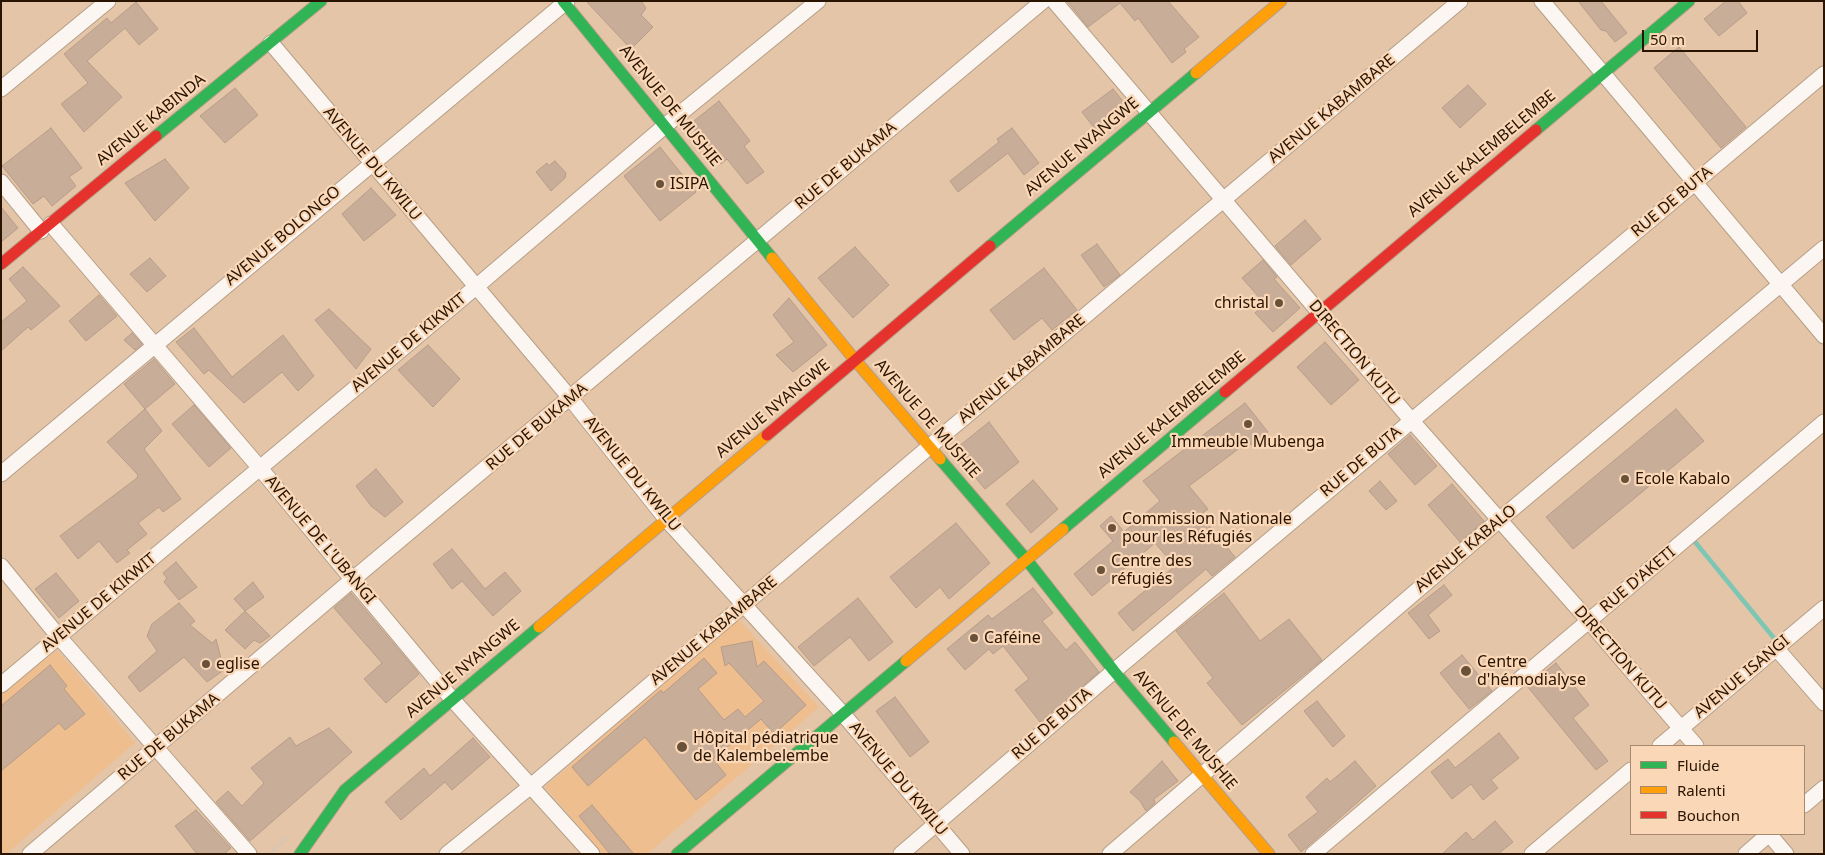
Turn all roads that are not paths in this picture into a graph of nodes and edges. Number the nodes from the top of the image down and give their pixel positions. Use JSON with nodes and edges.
{"nodes":[{"id":1,"x":108,"y":1,"type":"edge"},
{"id":2,"x":321,"y":1,"type":"edge"},
{"id":3,"x":818,"y":1,"type":"edge"},
{"id":4,"x":1043,"y":1,"type":"edge"},
{"id":5,"x":1054,"y":1,"type":"edge"},
{"id":6,"x":1281,"y":1,"type":"edge"},
{"id":7,"x":1460,"y":1,"type":"edge"},
{"id":8,"x":1542,"y":1,"type":"edge"},
{"id":9,"x":1689,"y":1,"type":"edge"},
{"id":10,"x":565,"y":2,"type":"edge"},
{"id":11,"x":271,"y":43,"type":"junction"},
{"id":12,"x":1603,"y":74,"type":"junction"},
{"id":13,"x":1824,"y":74,"type":"edge"},
{"id":14,"x":1,"y":89,"type":"edge"},
{"id":15,"x":1148,"y":112,"type":"junction"},
{"id":16,"x":666,"y":125,"type":"junction"},
{"id":17,"x":371,"y":163,"type":"junction"},
{"id":18,"x":1,"y":182,"type":"edge"},
{"id":19,"x":1695,"y":183,"type":"junction"},
{"id":20,"x":1223,"y":201,"type":"junction"},
{"id":21,"x":46,"y":227,"type":"junction"},
{"id":22,"x":758,"y":240,"type":"junction"},
{"id":23,"x":1824,"y":248,"type":"edge"},
{"id":24,"x":1,"y":264,"type":"edge"},
{"id":25,"x":1780,"y":284,"type":"junction"},
{"id":26,"x":477,"y":286,"type":"junction"},
{"id":27,"x":1320,"y":312,"type":"junction"},
{"id":28,"x":1824,"y":336,"type":"edge"},
{"id":29,"x":155,"y":344,"type":"junction"},
{"id":30,"x":855,"y":360,"type":"junction"},
{"id":31,"x":571,"y":399,"type":"junction"},
{"id":32,"x":1411,"y":420,"type":"junction"},
{"id":33,"x":1824,"y":422,"type":"edge"},
{"id":34,"x":929,"y":447,"type":"junction"},
{"id":35,"x":259,"y":467,"type":"junction"},
{"id":36,"x":1,"y":474,"type":"edge"},
{"id":37,"x":667,"y":520,"type":"junction"},
{"id":38,"x":1498,"y":521,"type":"junction"},
{"id":39,"x":1026,"y":559,"type":"junction"},
{"id":40,"x":1,"y":566,"type":"edge"},
{"id":41,"x":352,"y":580,"type":"junction"},
{"id":42,"x":745,"y":606,"type":"junction"},
{"id":43,"x":1824,"y":608,"type":"edge"},
{"id":44,"x":1589,"y":621,"type":"junction"},
{"id":45,"x":59,"y":637,"type":"junction"},
{"id":46,"x":1776,"y":648,"type":"junction"},
{"id":47,"x":1114,"y":671,"type":"junction"},
{"id":48,"x":1,"y":685,"type":"edge"},
{"id":49,"x":452,"y":699,"type":"junction"},
{"id":50,"x":1824,"y":703,"type":"edge"},
{"id":51,"x":843,"y":714,"type":"junction"},
{"id":52,"x":1681,"y":728,"type":"junction"},
{"id":53,"x":1661,"y":745,"type":"edge"},
{"id":54,"x":1695,"y":745,"type":"edge"},
{"id":55,"x":157,"y":748,"type":"junction"},
{"id":56,"x":1630,"y":771,"type":"edge"},
{"id":57,"x":1202,"y":775,"type":"junction"},
{"id":58,"x":531,"y":786,"type":"junction"},
{"id":59,"x":1824,"y":788,"type":"edge"},
{"id":60,"x":1805,"y":804,"type":"edge"},
{"id":61,"x":937,"y":824,"type":"junction"},
{"id":62,"x":1768,"y":835,"type":"edge"},
{"id":63,"x":1770,"y":835,"type":"edge"},
{"id":64,"x":30,"y":854,"type":"edge"},
{"id":65,"x":248,"y":854,"type":"edge"},
{"id":66,"x":300,"y":854,"type":"edge"},
{"id":67,"x":447,"y":854,"type":"edge"},
{"id":68,"x":592,"y":854,"type":"edge"},
{"id":69,"x":677,"y":854,"type":"edge"},
{"id":70,"x":901,"y":854,"type":"edge"},
{"id":71,"x":962,"y":854,"type":"edge"},
{"id":72,"x":1110,"y":854,"type":"edge"},
{"id":73,"x":1269,"y":854,"type":"edge"},
{"id":74,"x":1313,"y":854,"type":"edge"},
{"id":75,"x":1532,"y":854,"type":"edge"},
{"id":76,"x":1746,"y":854,"type":"edge"},
{"id":77,"x":1786,"y":854,"type":"edge"}],
"edges":[{"from":1,"to":14,"type":"street"},
{"from":2,"to":11,"type":"street","name":"AVENUE KABINDA"},
{"from":3,"to":16,"type":"street","name":"AVENUE DE KIKWIT"},
{"from":4,"to":22,"type":"street","name":"RUE DE BUKAMA"},
{"from":5,"to":15,"type":"street","name":"DIRECTION KUTU"},
{"from":6,"to":15,"type":"street","name":"AVENUE NYANGWE"},
{"from":7,"to":20,"type":"street","name":"AVENUE KABAMBARE"},
{"from":8,"to":12,"type":"street"},
{"from":9,"to":12,"type":"street","name":"AVENUE KALEMBELEMBE"},
{"from":10,"to":16,"type":"street","name":"AVENUE DE MUSHIE"},
{"from":10,"to":17,"type":"street","name":"AVENUE BOLONGO"},
{"from":11,"to":17,"type":"street","name":"AVENUE DU KWILU"},
{"from":11,"to":21,"type":"street","name":"AVENUE KABINDA"},
{"from":12,"to":19,"type":"street"},
{"from":12,"to":27,"type":"street","name":"AVENUE KALEMBELEMBE"},
{"from":13,"to":19,"type":"street","name":"RUE DE BUTA"},
{"from":15,"to":20,"type":"street","name":"DIRECTION KUTU"},
{"from":15,"to":30,"type":"street","name":"AVENUE NYANGWE"},
{"from":16,"to":22,"type":"street","name":"AVENUE DE MUSHIE"},
{"from":16,"to":26,"type":"street","name":"AVENUE DE KIKWIT"},
{"from":17,"to":26,"type":"street","name":"AVENUE DU KWILU"},
{"from":17,"to":29,"type":"street","name":"AVENUE BOLONGO"},
{"from":18,"to":21,"type":"street","name":"AVENUE DE L'UBANGI"},
{"from":19,"to":25,"type":"street"},
{"from":19,"to":32,"type":"street","name":"RUE DE BUTA"},
{"from":20,"to":27,"type":"street","name":"DIRECTION KUTU"},
{"from":20,"to":34,"type":"street","name":"AVENUE KABAMBARE"},
{"from":21,"to":24,"type":"street","name":"AVENUE KABINDA"},
{"from":21,"to":29,"type":"street","name":"AVENUE DE L'UBANGI"},
{"from":22,"to":30,"type":"street","name":"AVENUE DE MUSHIE"},
{"from":22,"to":31,"type":"street","name":"RUE DE BUKAMA"},
{"from":23,"to":25,"type":"street","name":"AVENUE KABALO"},
{"from":25,"to":28,"type":"street"},
{"from":25,"to":38,"type":"street","name":"AVENUE KABALO"},
{"from":26,"to":31,"type":"street","name":"AVENUE DU KWILU"},
{"from":26,"to":35,"type":"street","name":"AVENUE DE KIKWIT"},
{"from":27,"to":32,"type":"street","name":"DIRECTION KUTU"},
{"from":27,"to":39,"type":"street","name":"AVENUE KALEMBELEMBE"},
{"from":29,"to":35,"type":"street","name":"AVENUE DE L'UBANGI"},
{"from":29,"to":36,"type":"street","name":"AVENUE BOLONGO"},
{"from":30,"to":34,"type":"street","name":"AVENUE DE MUSHIE"},
{"from":30,"to":37,"type":"street","name":"AVENUE NYANGWE"},
{"from":31,"to":37,"type":"street","name":"AVENUE DU KWILU"},
{"from":31,"to":41,"type":"street","name":"RUE DE BUKAMA"},
{"from":32,"to":38,"type":"street","name":"DIRECTION KUTU"},
{"from":32,"to":47,"type":"street","name":"RUE DE BUTA"},
{"from":33,"to":44,"type":"street","name":"RUE D'AKETI"},
{"from":34,"to":39,"type":"street","name":"AVENUE DE MUSHIE"},
{"from":34,"to":42,"type":"street","name":"AVENUE KABAMBARE"},
{"from":35,"to":41,"type":"street","name":"AVENUE DE L'UBANGI"},
{"from":35,"to":45,"type":"street","name":"AVENUE DE KIKWIT"},
{"from":37,"to":42,"type":"street","name":"AVENUE DU KWILU"},
{"from":37,"to":49,"type":"street","name":"AVENUE NYANGWE"},
{"from":38,"to":44,"type":"street","name":"DIRECTION KUTU"},
{"from":38,"to":57,"type":"street","name":"AVENUE KABALO"},
{"from":39,"to":47,"type":"street","name":"AVENUE DE MUSHIE"},
{"from":39,"to":51,"type":"street","name":"AVENUE KALEMBELEMBE"},
{"from":40,"to":45,"type":"street"},
{"from":41,"to":49,"type":"street","name":"AVENUE DE L'UBANGI"},
{"from":41,"to":55,"type":"street","name":"RUE DE BUKAMA"},
{"from":42,"to":51,"type":"street","name":"AVENUE DU KWILU"},
{"from":42,"to":58,"type":"street","name":"AVENUE KABAMBARE"},
{"from":43,"to":46,"type":"street","name":"AVENUE ISANGI"},
{"from":44,"to":52,"type":"street","name":"DIRECTION KUTU"},
{"from":44,"to":74,"type":"street","name":"RUE D'AKETI"},
{"from":45,"to":48,"type":"street","name":"AVENUE DE KIKWIT"},
{"from":45,"to":55,"type":"street"},
{"from":46,"to":50,"type":"street"},
{"from":46,"to":52,"type":"street","name":"AVENUE ISANGI"},
{"from":47,"to":57,"type":"street","name":"AVENUE DE MUSHIE"},
{"from":47,"to":61,"type":"street","name":"RUE DE BUTA"},
{"from":49,"to":58,"type":"street","name":"AVENUE DE L'UBANGI"},
{"from":49,"to":66,"type":"street","name":"AVENUE NYANGWE"},
{"from":51,"to":61,"type":"street","name":"AVENUE DU KWILU"},
{"from":51,"to":69,"type":"street","name":"AVENUE KALEMBELEMBE"},
{"from":52,"to":53,"type":"street","name":"AVENUE ISANGI"},
{"from":52,"to":54,"type":"street","name":"DIRECTION KUTU"},
{"from":55,"to":64,"type":"street","name":"RUE DE BUKAMA"},
{"from":55,"to":65,"type":"street"},
{"from":56,"to":75,"type":"street"},
{"from":57,"to":72,"type":"street","name":"AVENUE KABALO"},
{"from":57,"to":73,"type":"street","name":"AVENUE DE MUSHIE"},
{"from":58,"to":67,"type":"street","name":"AVENUE KABAMBARE"},
{"from":58,"to":68,"type":"street","name":"AVENUE DE L'UBANGI"},
{"from":59,"to":60,"type":"street"},
{"from":61,"to":70,"type":"street","name":"RUE DE BUTA"},
{"from":61,"to":71,"type":"street","name":"AVENUE DU KWILU"},
{"from":62,"to":76,"type":"street"},
{"from":63,"to":77,"type":"street"}]}
